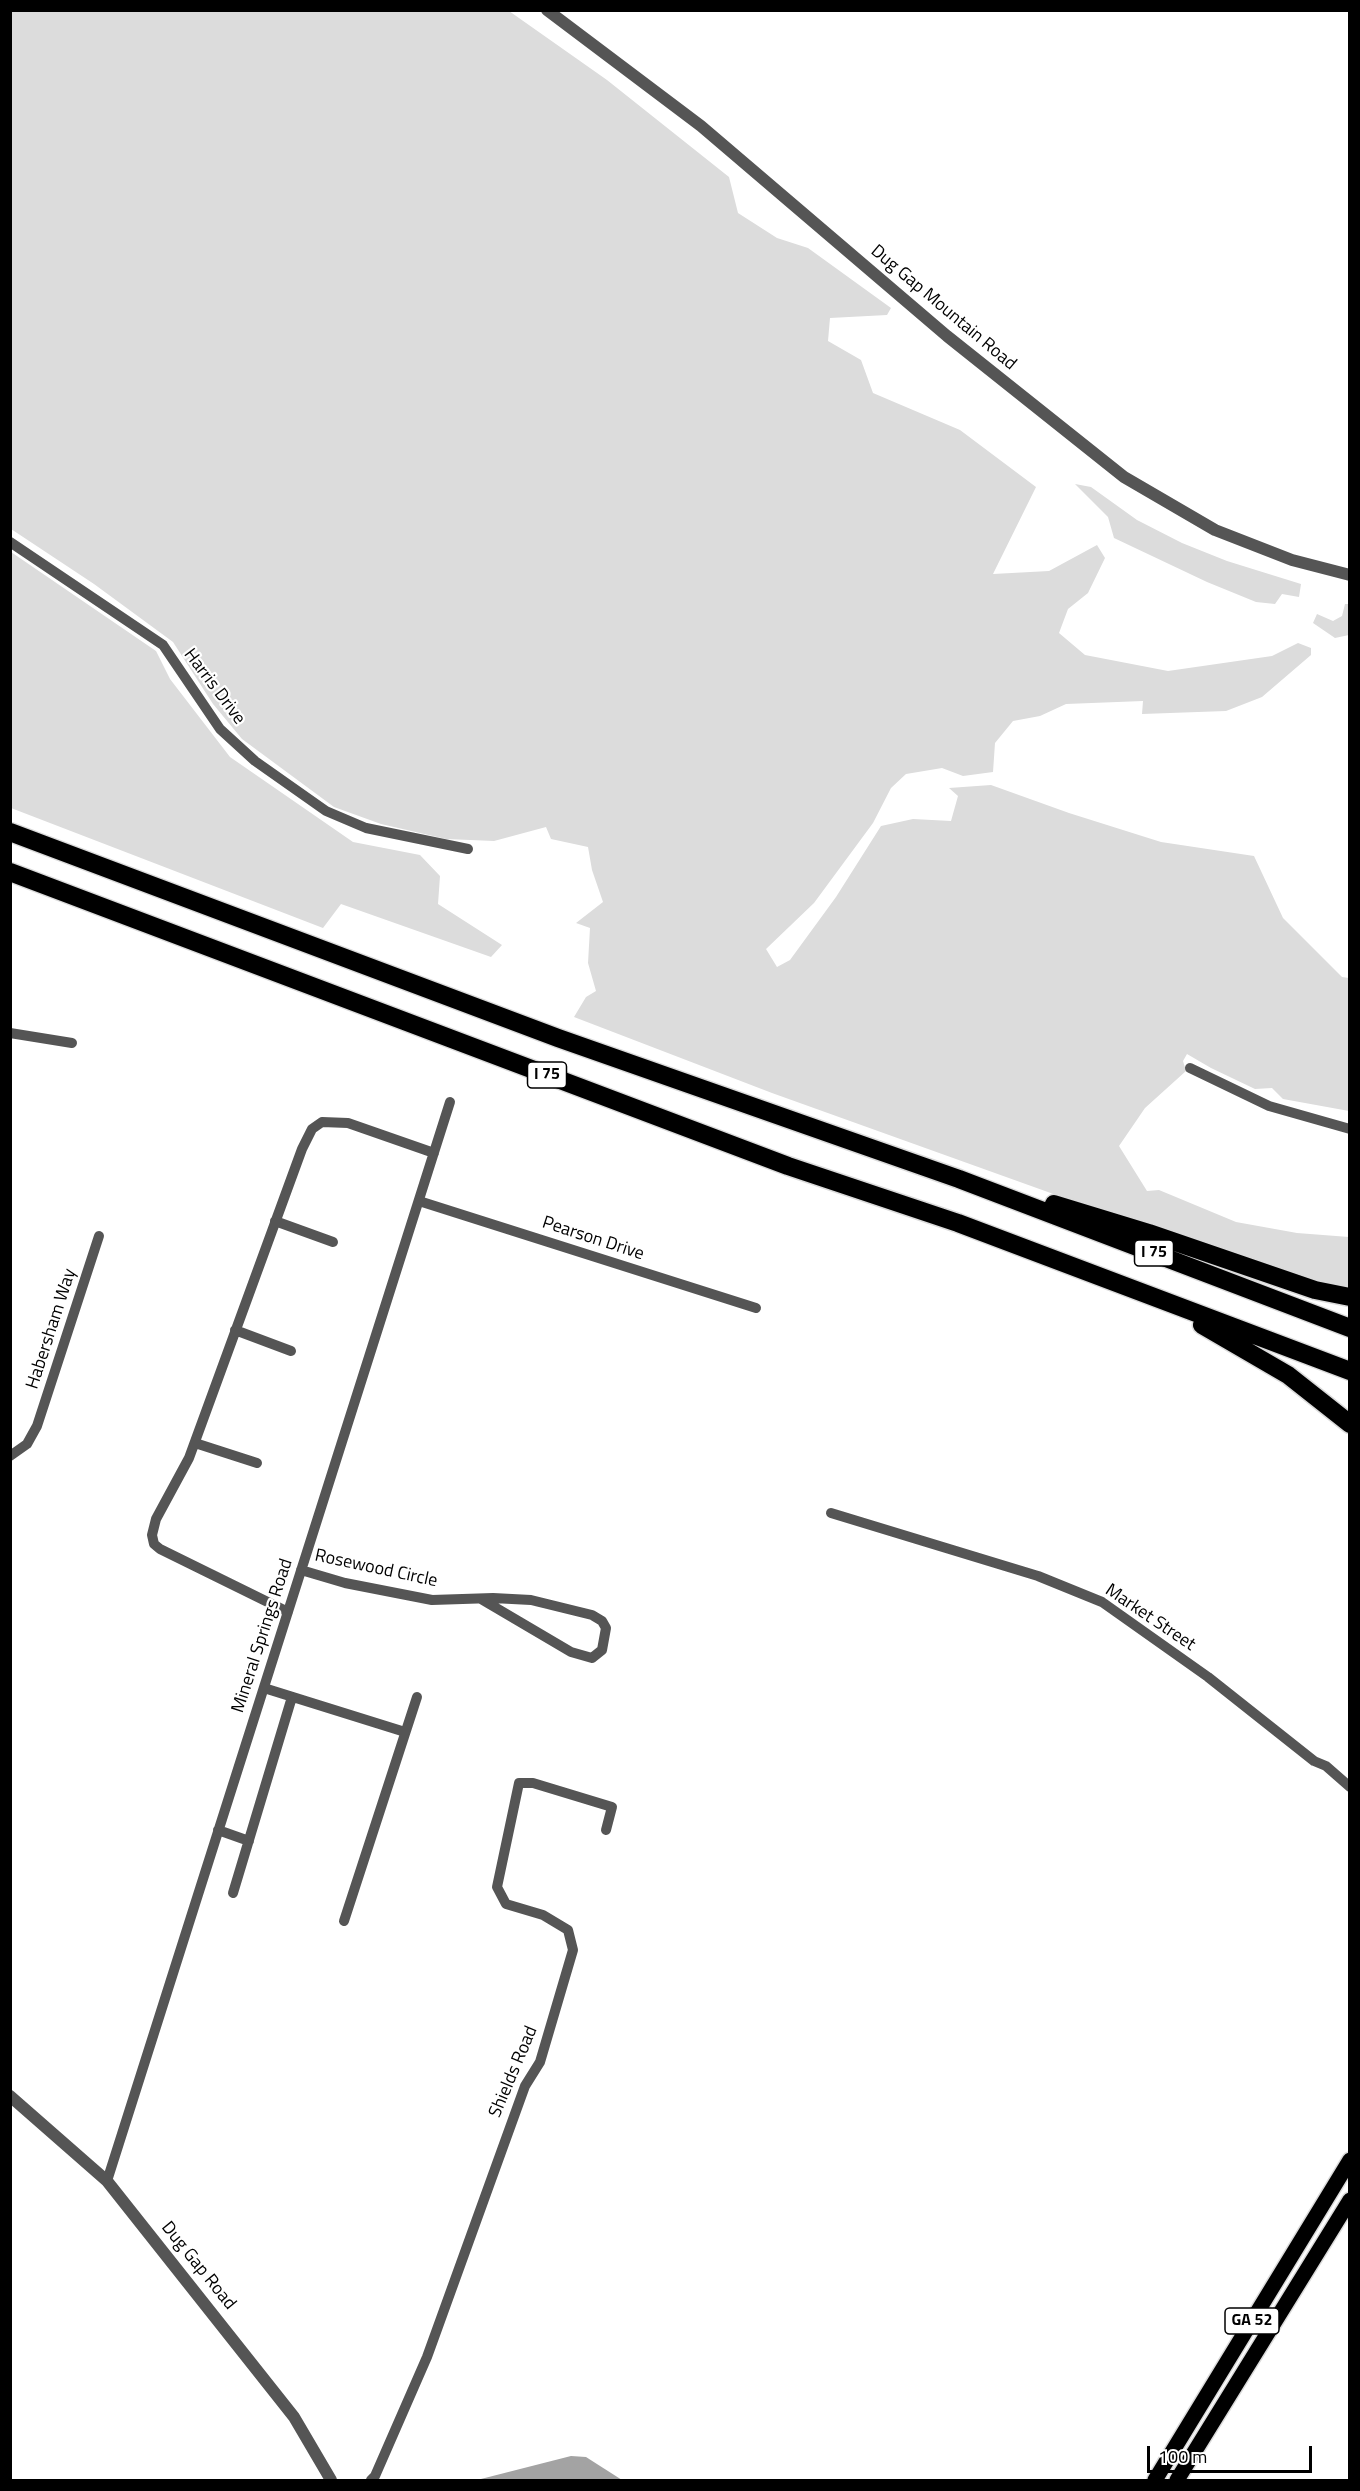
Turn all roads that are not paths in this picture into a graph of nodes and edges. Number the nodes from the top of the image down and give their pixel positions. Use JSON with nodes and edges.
{"nodes":[{"id":1,"x":547,"y":10,"type":"edge"},
{"id":2,"x":10,"y":542,"type":"edge"},
{"id":3,"x":1350,"y":575,"type":"edge"},
{"id":4,"x":10,"y":832,"type":"edge"},
{"id":5,"x":468,"y":849,"type":"dead end"},
{"id":6,"x":10,"y":872,"type":"edge"},
{"id":7,"x":10,"y":1033,"type":"edge"},
{"id":8,"x":72,"y":1043,"type":"dead end"},
{"id":9,"x":1190,"y":1068,"type":"dead end"},
{"id":10,"x":450,"y":1102,"type":"dead end"},
{"id":11,"x":1350,"y":1129,"type":"edge"},
{"id":12,"x":434,"y":1153,"type":"junction"},
{"id":13,"x":959,"y":1179,"type":"junction"},
{"id":14,"x":419,"y":1201,"type":"junction"},
{"id":15,"x":275,"y":1221,"type":"junction"},
{"id":16,"x":99,"y":1236,"type":"dead end"},
{"id":17,"x":333,"y":1242,"type":"dead end"},
{"id":18,"x":1350,"y":1297,"type":"edge"},
{"id":19,"x":1179,"y":1307,"type":"junction"},
{"id":20,"x":756,"y":1308,"type":"dead end"},
{"id":21,"x":1350,"y":1328,"type":"edge"},
{"id":22,"x":235,"y":1330,"type":"junction"},
{"id":23,"x":291,"y":1351,"type":"dead end"},
{"id":24,"x":1350,"y":1371,"type":"edge"},
{"id":25,"x":1350,"y":1424,"type":"edge"},
{"id":26,"x":195,"y":1443,"type":"junction"},
{"id":27,"x":10,"y":1456,"type":"edge"},
{"id":28,"x":257,"y":1463,"type":"dead end"},
{"id":29,"x":831,"y":1513,"type":"dead end"},
{"id":30,"x":301,"y":1570,"type":"junction"},
{"id":31,"x":481,"y":1599,"type":"junction"},
{"id":32,"x":288,"y":1612,"type":"junction"},
{"id":33,"x":264,"y":1688,"type":"junction"},
{"id":34,"x":292,"y":1697,"type":"junction"},
{"id":35,"x":417,"y":1697,"type":"dead end"},
{"id":36,"x":405,"y":1732,"type":"junction"},
{"id":37,"x":1350,"y":1787,"type":"edge"},
{"id":38,"x":218,"y":1830,"type":"junction"},
{"id":39,"x":606,"y":1830,"type":"dead end"},
{"id":40,"x":249,"y":1841,"type":"junction"},
{"id":41,"x":233,"y":1893,"type":"dead end"},
{"id":42,"x":344,"y":1921,"type":"dead end"},
{"id":43,"x":10,"y":2096,"type":"edge"},
{"id":44,"x":1350,"y":2160,"type":"edge"},
{"id":45,"x":107,"y":2181,"type":"junction"},
{"id":46,"x":1350,"y":2200,"type":"edge"},
{"id":47,"x":331,"y":2481,"type":"edge"},
{"id":48,"x":371,"y":2481,"type":"edge"},
{"id":49,"x":1155,"y":2481,"type":"edge"},
{"id":50,"x":1177,"y":2481,"type":"edge"}],
"edges":[{"from":1,"to":3,"type":"street","name":"Dug Gap Mountain Road"},
{"from":2,"to":5,"type":"street","name":"Harris Drive"},
{"from":4,"to":13,"type":"highway","number":"I 75"},
{"from":6,"to":19,"type":"highway","number":"I 75"},
{"from":7,"to":8,"type":"street"},
{"from":9,"to":11,"type":"street"},
{"from":10,"to":12,"type":"street","name":"Mineral Springs Road"},
{"from":12,"to":14,"type":"street","name":"Mineral Springs Road"},
{"from":12,"to":15,"type":"street"},
{"from":13,"to":18,"type":"highway"},
{"from":13,"to":21,"type":"highway","number":"I 75"},
{"from":14,"to":20,"type":"street","name":"Pearson Drive"},
{"from":14,"to":30,"type":"street","name":"Mineral Springs Road"},
{"from":15,"to":17,"type":"street"},
{"from":15,"to":22,"type":"street"},
{"from":16,"to":27,"type":"street","name":"Habersham Way"},
{"from":19,"to":24,"type":"highway","number":"I 75"},
{"from":19,"to":25,"type":"highway"},
{"from":22,"to":23,"type":"street"},
{"from":22,"to":26,"type":"street"},
{"from":26,"to":28,"type":"street"},
{"from":26,"to":32,"type":"street"},
{"from":29,"to":37,"type":"street","name":"Market Street"},
{"from":30,"to":31,"type":"street","name":"Rosewood Circle"},
{"from":30,"to":32,"type":"street","name":"Mineral Springs Road"},
{"from":31,"to":31,"type":"street","name":"Rosewood Circle"},
{"from":32,"to":33,"type":"street","name":"Mineral Springs Road"},
{"from":33,"to":34,"type":"street"},
{"from":33,"to":38,"type":"street","name":"Mineral Springs Road"},
{"from":34,"to":36,"type":"street"},
{"from":34,"to":40,"type":"street"},
{"from":35,"to":36,"type":"street"},
{"from":36,"to":42,"type":"street"},
{"from":38,"to":40,"type":"street"},
{"from":38,"to":45,"type":"street","name":"Mineral Springs Road"},
{"from":39,"to":48,"type":"street","name":"Shields Road"},
{"from":40,"to":41,"type":"street"},
{"from":43,"to":45,"type":"street","name":"Dug Gap Road"},
{"from":44,"to":49,"type":"main road","number":"GA 52"},
{"from":45,"to":47,"type":"street","name":"Dug Gap Road"},
{"from":46,"to":50,"type":"main road","number":"GA 52"}]}
